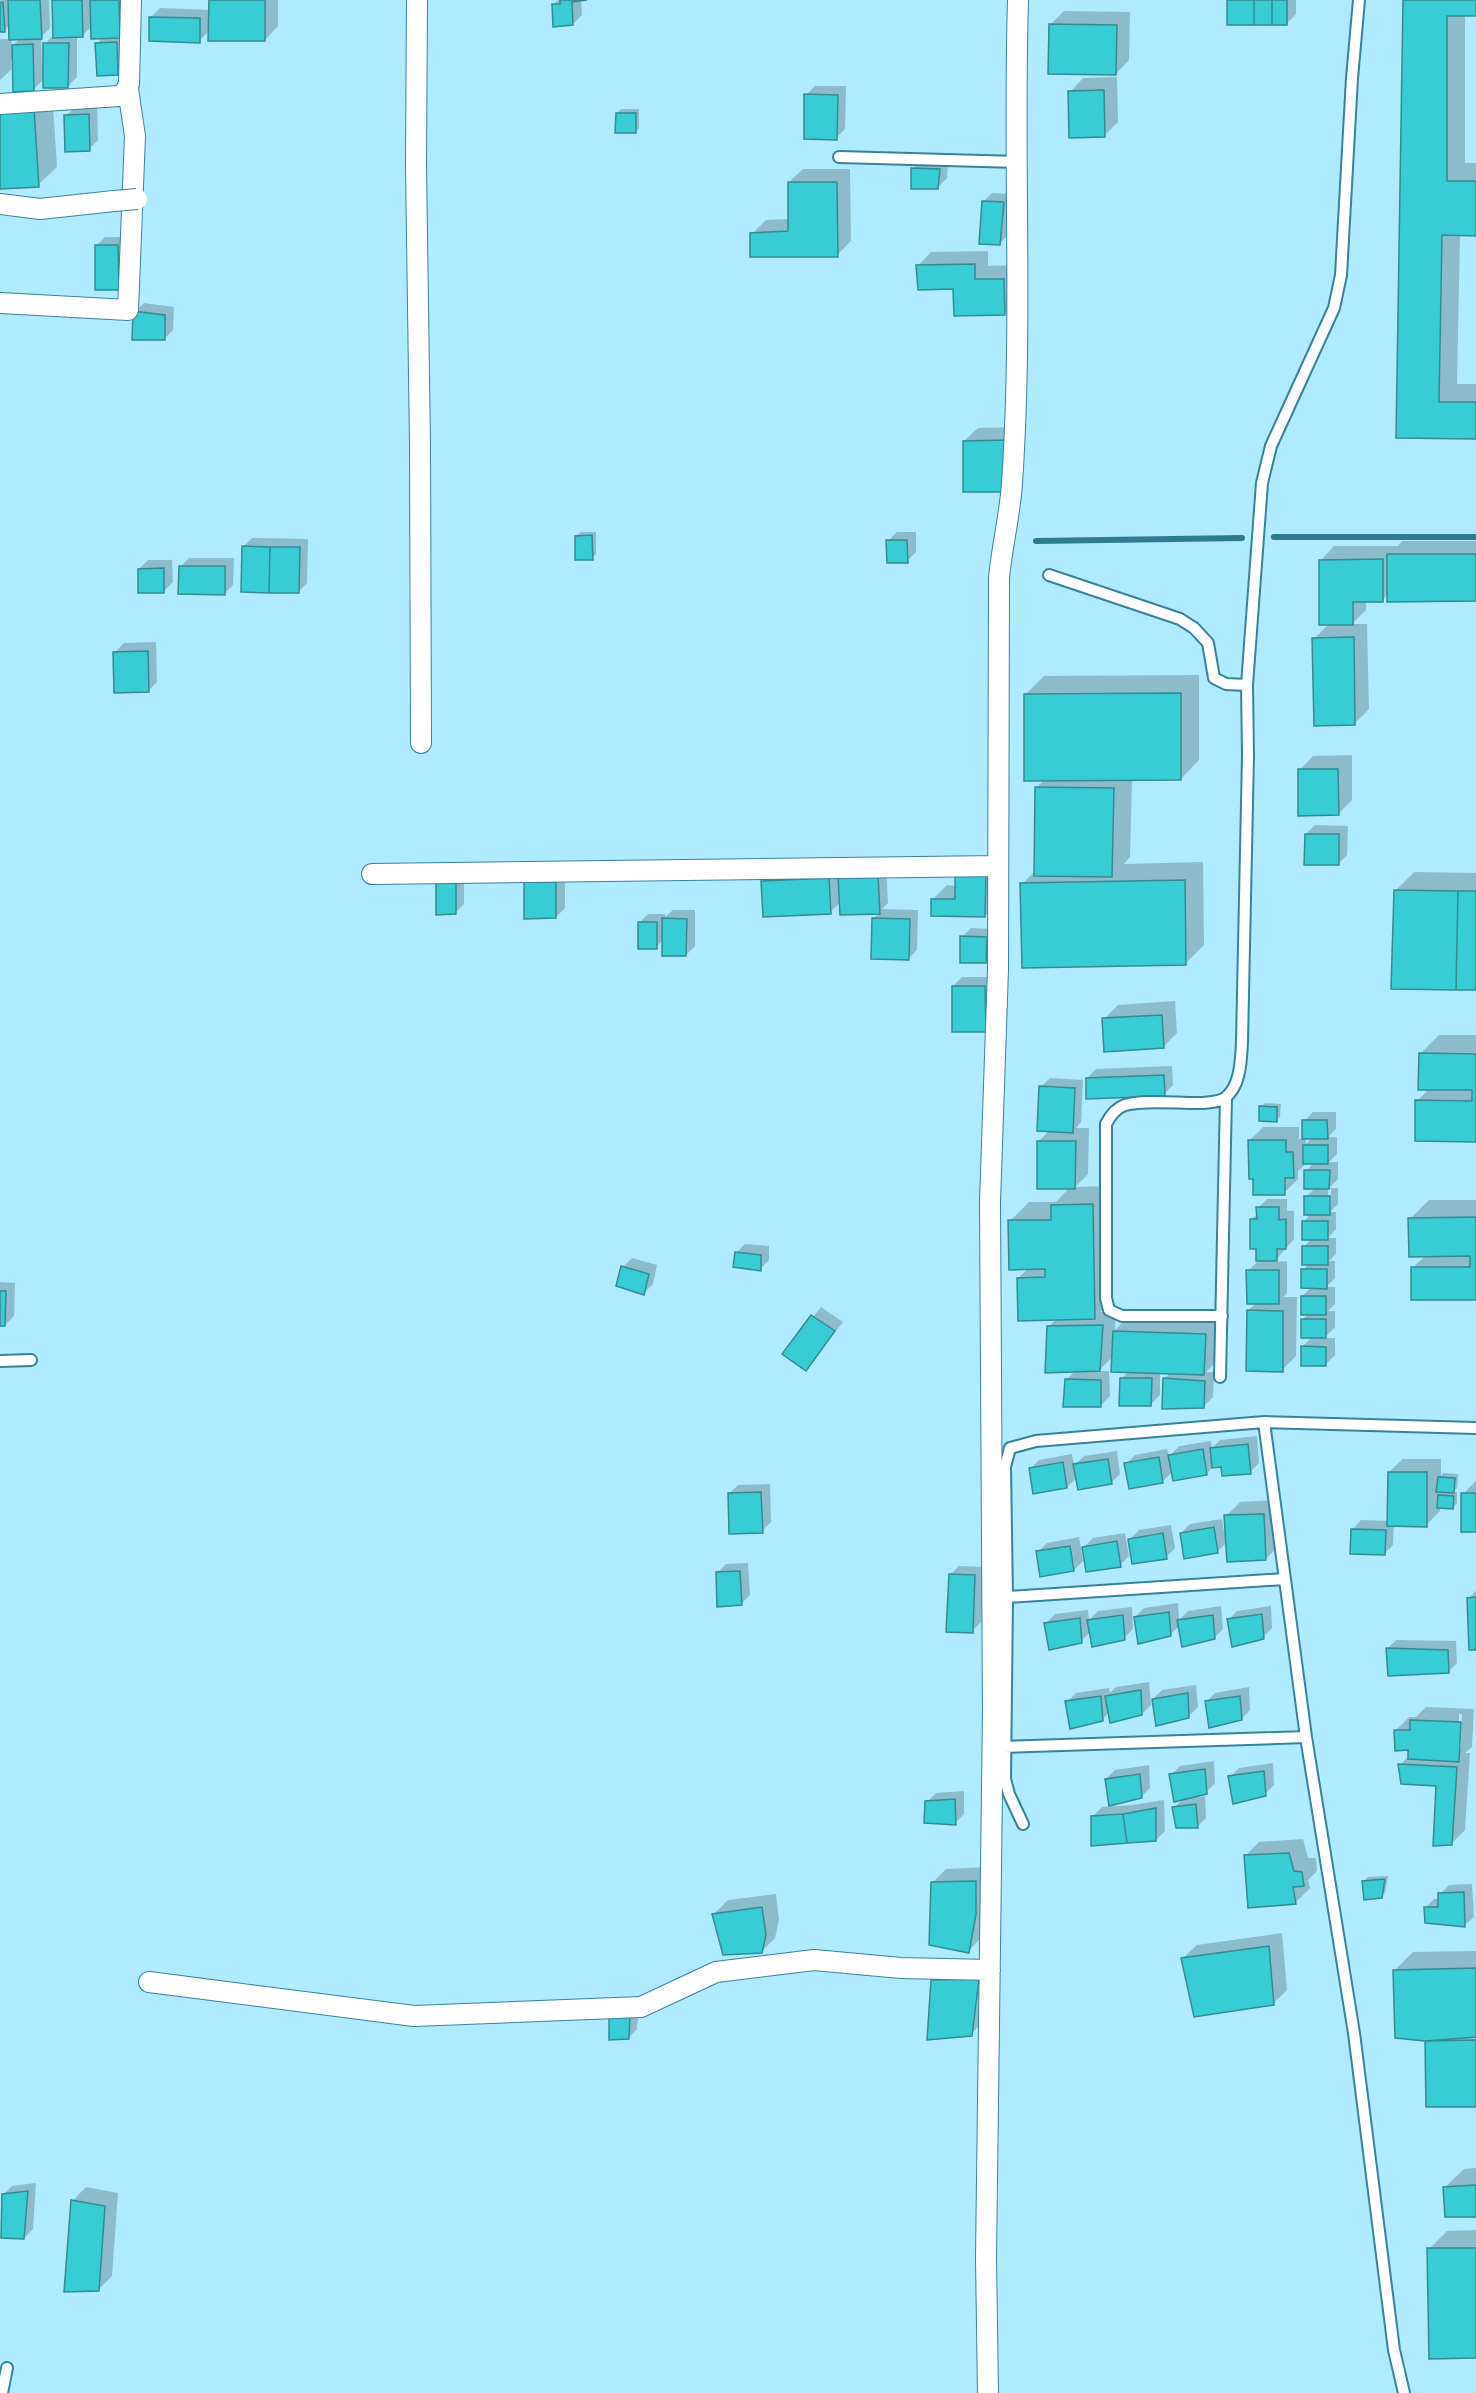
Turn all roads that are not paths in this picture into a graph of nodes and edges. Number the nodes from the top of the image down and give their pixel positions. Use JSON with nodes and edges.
{"nodes":[{"id":1,"x":131,"y":0,"type":"edge"},
{"id":2,"x":417,"y":0,"type":"edge"},
{"id":3,"x":1018,"y":0,"type":"edge"},
{"id":4,"x":1359,"y":0,"type":"edge"},
{"id":5,"x":128,"y":88,"type":"junction"},
{"id":6,"x":0,"y":104,"type":"edge"},
{"id":7,"x":838,"y":157,"type":"dead end"},
{"id":8,"x":1018,"y":162,"type":"junction"},
{"id":9,"x":137,"y":199,"type":"dead end"},
{"id":10,"x":0,"y":204,"type":"edge"},
{"id":11,"x":0,"y":303,"type":"edge"},
{"id":12,"x":1049,"y":575,"type":"dead end"},
{"id":13,"x":1247,"y":685,"type":"junction"},
{"id":14,"x":421,"y":743,"type":"dead end"},
{"id":15,"x":997,"y":866,"type":"junction"},
{"id":16,"x":372,"y":874,"type":"dead end"},
{"id":17,"x":1226,"y":1097,"type":"junction"},
{"id":18,"x":1222,"y":1316,"type":"junction"},
{"id":19,"x":31,"y":1360,"type":"dead end"},
{"id":20,"x":0,"y":1361,"type":"edge"},
{"id":21,"x":1220,"y":1377,"type":"dead end"},
{"id":22,"x":1264,"y":1422,"type":"junction"},
{"id":23,"x":1476,"y":1428,"type":"edge"},
{"id":24,"x":1284,"y":1579,"type":"junction"},
{"id":25,"x":1007,"y":1597,"type":"junction"},
{"id":26,"x":1306,"y":1737,"type":"junction"},
{"id":27,"x":1004,"y":1747,"type":"junction"},
{"id":28,"x":1023,"y":1824,"type":"dead end"},
{"id":29,"x":990,"y":1970,"type":"junction"},
{"id":30,"x":149,"y":1982,"type":"dead end"},
{"id":31,"x":7,"y":2368,"type":"dead end"},
{"id":32,"x":2,"y":2393,"type":"edge"},
{"id":33,"x":988,"y":2393,"type":"edge"},
{"id":34,"x":1404,"y":2393,"type":"edge"}],
"edges":[{"from":1,"to":5,"type":"street"},
{"from":2,"to":14,"type":"street"},
{"from":3,"to":8,"type":"street"},
{"from":4,"to":13,"type":"lane"},
{"from":5,"to":6,"type":"street"},
{"from":5,"to":11,"type":"street"},
{"from":7,"to":8,"type":"lane"},
{"from":8,"to":15,"type":"street"},
{"from":9,"to":10,"type":"street","bridge":true},
{"from":12,"to":13,"type":"lane"},
{"from":13,"to":17,"type":"lane"},
{"from":15,"to":16,"type":"street"},
{"from":15,"to":29,"type":"street"},
{"from":17,"to":18,"type":"lane"},
{"from":17,"to":18,"type":"lane"},
{"from":18,"to":21,"type":"lane"},
{"from":19,"to":20,"type":"lane"},
{"from":22,"to":23,"type":"lane"},
{"from":22,"to":24,"type":"lane"},
{"from":22,"to":25,"type":"lane"},
{"from":24,"to":25,"type":"lane"},
{"from":24,"to":26,"type":"lane"},
{"from":25,"to":27,"type":"lane"},
{"from":26,"to":27,"type":"lane"},
{"from":26,"to":34,"type":"lane"},
{"from":27,"to":28,"type":"lane"},
{"from":29,"to":30,"type":"street"},
{"from":29,"to":33,"type":"street"},
{"from":31,"to":32,"type":"lane"}]}
